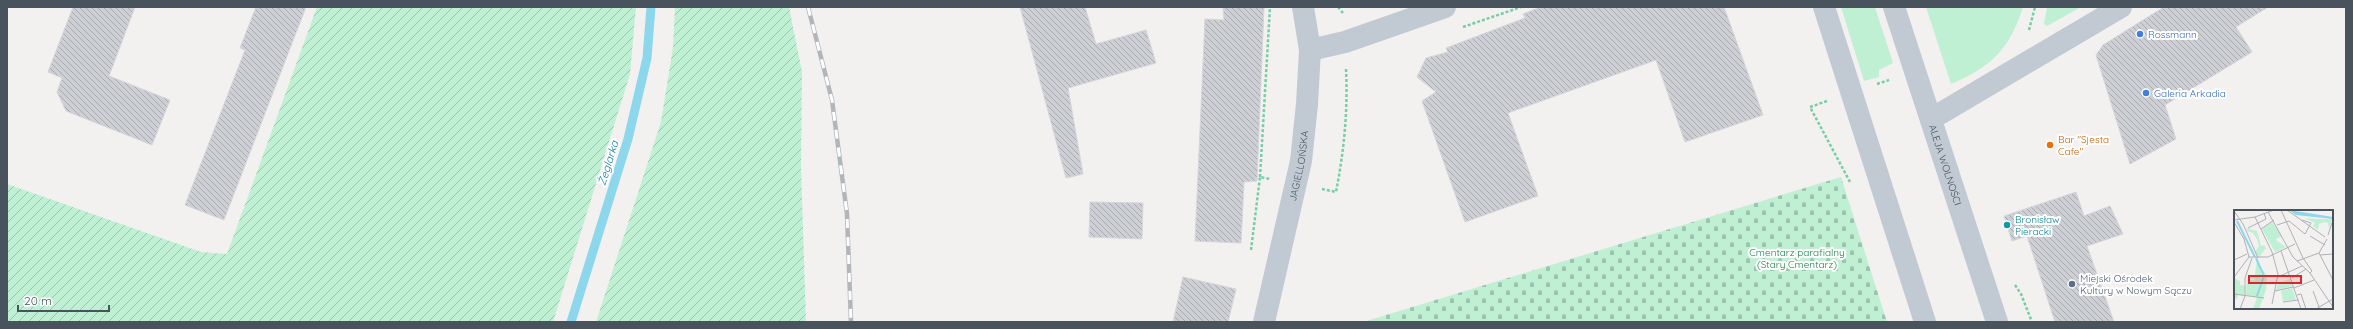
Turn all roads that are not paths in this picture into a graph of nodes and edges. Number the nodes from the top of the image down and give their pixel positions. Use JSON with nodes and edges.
{"nodes":[{"id":1,"x":1303,"y":7,"type":"edge"},
{"id":2,"x":1445,"y":7,"type":"edge"},
{"id":3,"x":1824,"y":7,"type":"edge"},
{"id":4,"x":1894,"y":7,"type":"edge"},
{"id":5,"x":2121,"y":7,"type":"edge"},
{"id":6,"x":1310,"y":50,"type":"junction"},
{"id":7,"x":1930,"y":119,"type":"junction"},
{"id":8,"x":1264,"y":322,"type":"edge"},
{"id":9,"x":1925,"y":322,"type":"edge"},
{"id":10,"x":1996,"y":322,"type":"edge"}],
"edges":[{"from":1,"to":6,"type":"street","name":"JAGIELLOŃSKA"},
{"from":2,"to":6,"type":"street"},
{"from":3,"to":9,"type":"street"},
{"from":4,"to":7,"type":"street","name":"ALEJA WOLNOŚCI"},
{"from":5,"to":7,"type":"street"},
{"from":6,"to":8,"type":"street","name":"JAGIELLOŃSKA"},
{"from":7,"to":10,"type":"street","name":"ALEJA WOLNOŚCI"}]}
